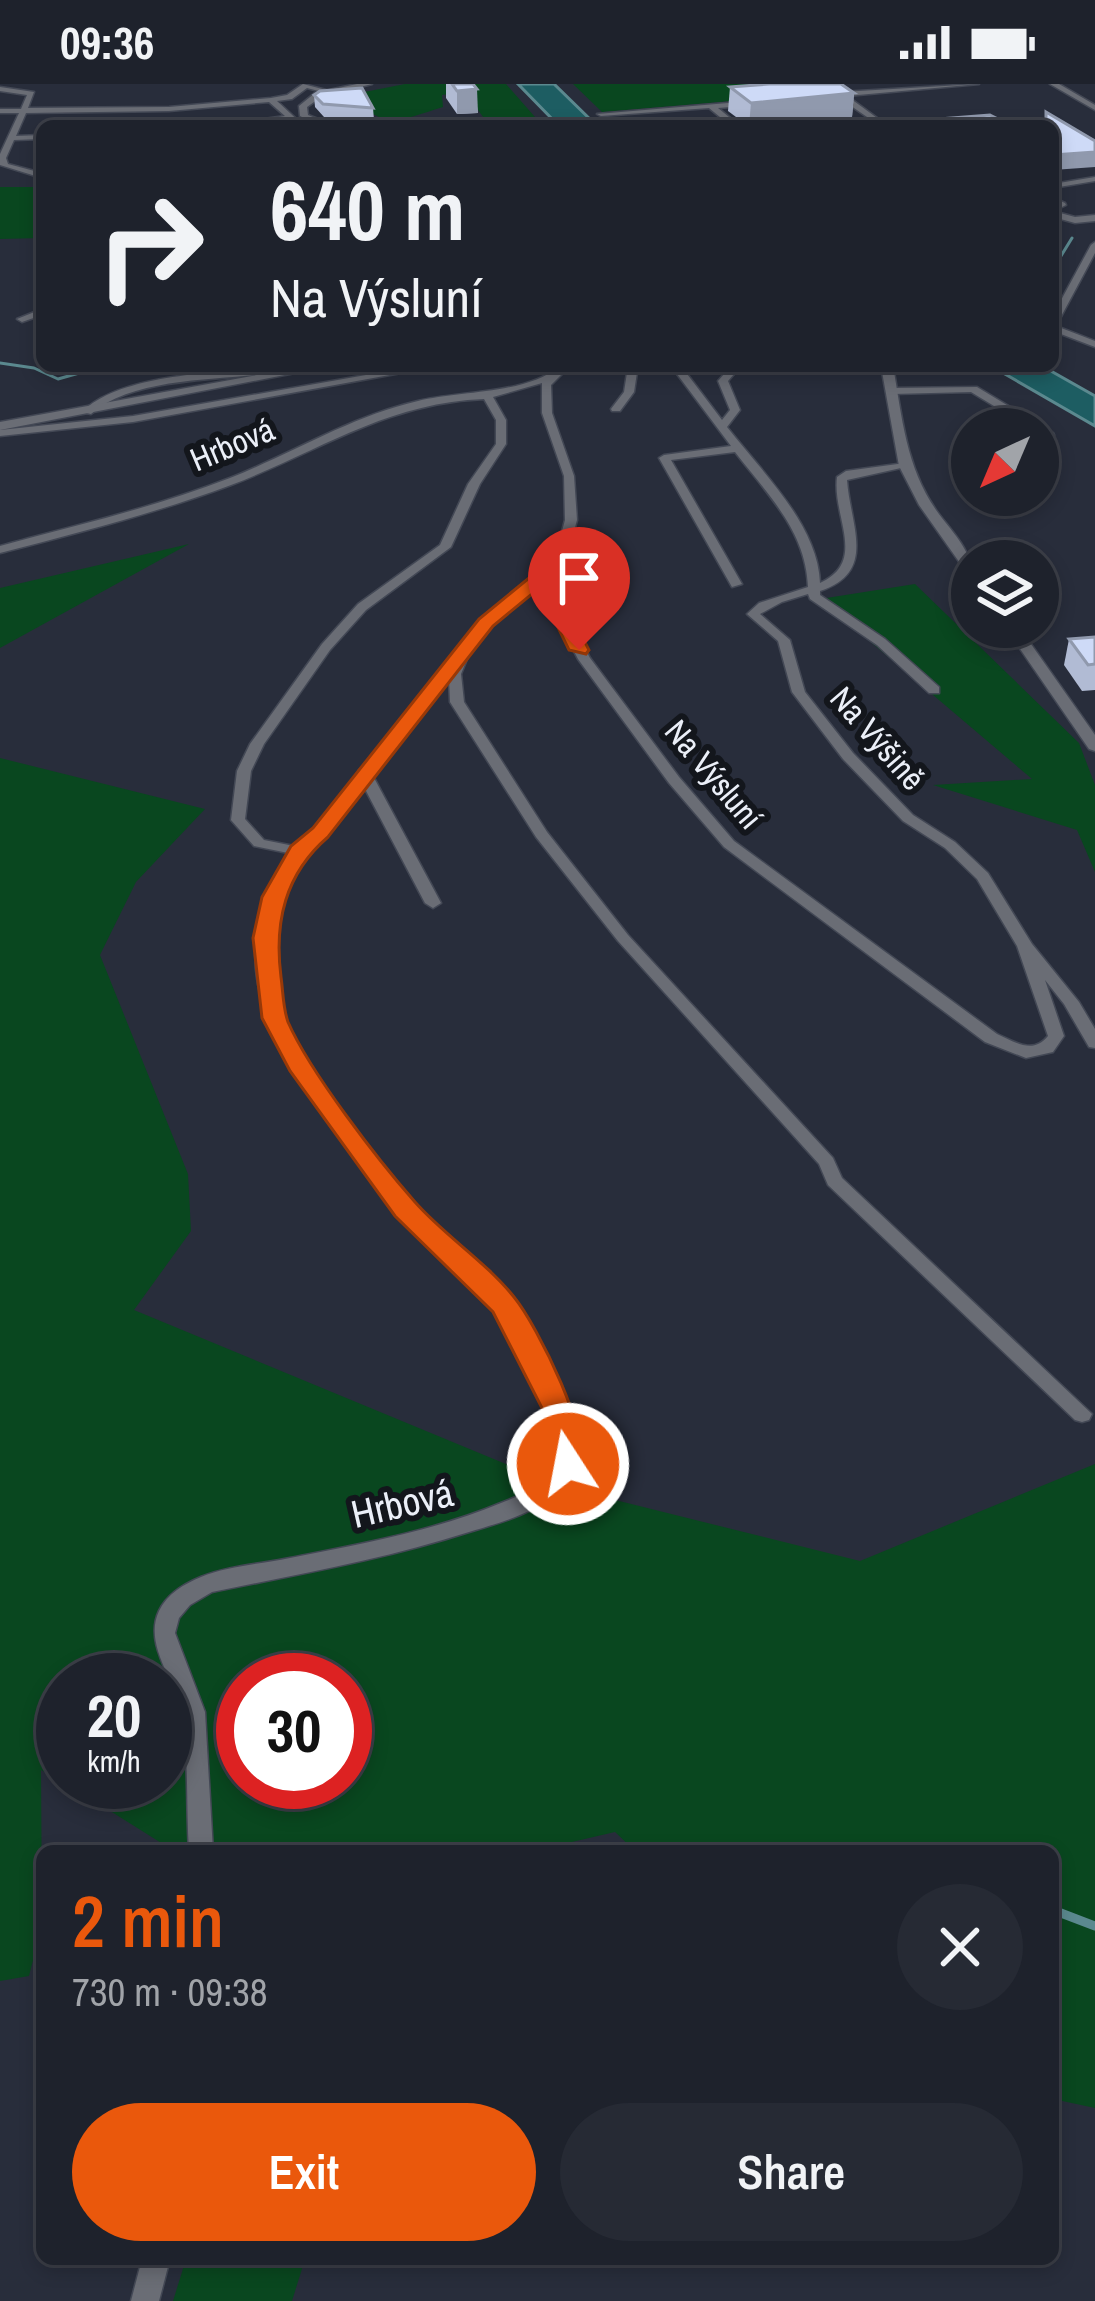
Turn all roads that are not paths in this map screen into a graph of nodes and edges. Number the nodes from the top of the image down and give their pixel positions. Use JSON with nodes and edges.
{"nodes":[{"id":1,"x":306,"y":84,"type":"edge"},
{"id":2,"x":368,"y":84,"type":"edge"},
{"id":3,"x":825,"y":84,"type":"edge"},
{"id":4,"x":975,"y":84,"type":"edge"},
{"id":5,"x":1054,"y":84,"type":"edge"},
{"id":6,"x":0,"y":88,"type":"edge"},
{"id":7,"x":329,"y":92,"type":"junction"},
{"id":8,"x":841,"y":95,"type":"junction"},
{"id":9,"x":811,"y":97,"type":"edge"},
{"id":10,"x":29,"y":98,"type":"junction"},
{"id":11,"x":0,"y":99,"type":"edge"},
{"id":12,"x":271,"y":100,"type":"junction"},
{"id":13,"x":771,"y":101,"type":"edge"},
{"id":14,"x":710,"y":106,"type":"junction"},
{"id":15,"x":1095,"y":108,"type":"edge"},
{"id":16,"x":0,"y":111,"type":"edge"},
{"id":17,"x":23,"y":111,"type":"junction"},
{"id":18,"x":601,"y":114,"type":"dead end"},
{"id":19,"x":291,"y":118,"type":"junction"},
{"id":20,"x":273,"y":120,"type":"edge"},
{"id":21,"x":296,"y":120,"type":"edge"},
{"id":22,"x":306,"y":120,"type":"edge"},
{"id":23,"x":728,"y":120,"type":"edge"},
{"id":24,"x":877,"y":120,"type":"edge"},
{"id":25,"x":36,"y":137,"type":"edge"},
{"id":26,"x":11,"y":138,"type":"junction"},
{"id":27,"x":36,"y":175,"type":"edge"},
{"id":28,"x":1095,"y":179,"type":"edge"},
{"id":29,"x":1059,"y":185,"type":"edge"},
{"id":30,"x":1059,"y":207,"type":"edge"},
{"id":31,"x":1059,"y":208,"type":"edge"},
{"id":32,"x":1093,"y":215,"type":"edge"},
{"id":33,"x":1095,"y":245,"type":"edge"},
{"id":34,"x":36,"y":314,"type":"edge"},
{"id":35,"x":1059,"y":314,"type":"edge"},
{"id":36,"x":22,"y":320,"type":"dead end"},
{"id":37,"x":1059,"y":329,"type":"edge"},
{"id":38,"x":1095,"y":344,"type":"edge"},
{"id":39,"x":252,"y":372,"type":"edge"},
{"id":40,"x":294,"y":372,"type":"edge"},
{"id":41,"x":402,"y":372,"type":"edge"},
{"id":42,"x":556,"y":372,"type":"edge"},
{"id":43,"x":632,"y":372,"type":"edge"},
{"id":44,"x":681,"y":372,"type":"edge"},
{"id":45,"x":731,"y":372,"type":"edge"},
{"id":46,"x":888,"y":372,"type":"edge"},
{"id":47,"x":548,"y":378,"type":"junction"},
{"id":48,"x":892,"y":391,"type":"junction"},
{"id":49,"x":487,"y":396,"type":"junction"},
{"id":50,"x":1008,"y":408,"type":"edge"},
{"id":51,"x":616,"y":409,"type":"dead end"},
{"id":52,"x":87,"y":412,"type":"junction"},
{"id":53,"x":723,"y":425,"type":"junction"},
{"id":54,"x":0,"y":430,"type":"edge"},
{"id":55,"x":739,"y":448,"type":"junction"},
{"id":56,"x":905,"y":466,"type":"junction"},
{"id":57,"x":953,"y":540,"type":"edge"},
{"id":58,"x":0,"y":550,"type":"edge"},
{"id":59,"x":558,"y":564,"type":"junction"},
{"id":60,"x":736,"y":584,"type":"dead end"},
{"id":61,"x":811,"y":588,"type":"junction"},
{"id":62,"x":1027,"y":648,"type":"edge"},
{"id":63,"x":463,"y":649,"type":"junction"},
{"id":64,"x":934,"y":690,"type":"dead end"},
{"id":65,"x":1095,"y":746,"type":"edge"},
{"id":66,"x":364,"y":772,"type":"junction"},
{"id":67,"x":299,"y":851,"type":"junction"},
{"id":68,"x":434,"y":903,"type":"dead end"},
{"id":69,"x":1025,"y":946,"type":"junction"},
{"id":70,"x":1095,"y":1043,"type":"edge"},
{"id":71,"x":1082,"y":1414,"type":"dead end"},
{"id":72,"x":201,"y":1845,"type":"edge"},
{"id":73,"x":154,"y":2265,"type":"edge"},
{"id":74,"x":145,"y":2301,"type":"edge"}],
"edges":[{"from":1,"to":7,"type":"street"},
{"from":1,"to":12,"type":"street"},
{"from":2,"to":7,"type":"street"},
{"from":3,"to":8,"type":"street"},
{"from":4,"to":8,"type":"street"},
{"from":5,"to":15,"type":"street"},
{"from":6,"to":10,"type":"street"},
{"from":7,"to":22,"type":"street"},
{"from":8,"to":9,"type":"street"},
{"from":8,"to":24,"type":"street"},
{"from":10,"to":11,"type":"street"},
{"from":10,"to":17,"type":"street"},
{"from":12,"to":17,"type":"street"},
{"from":12,"to":19,"type":"street"},
{"from":13,"to":14,"type":"street"},
{"from":14,"to":18,"type":"street"},
{"from":14,"to":23,"type":"street"},
{"from":16,"to":17,"type":"street"},
{"from":17,"to":26,"type":"street"},
{"from":19,"to":20,"type":"street"},
{"from":19,"to":21,"type":"street"},
{"from":25,"to":26,"type":"street"},
{"from":26,"to":27,"type":"street"},
{"from":28,"to":29,"type":"street"},
{"from":30,"to":32,"type":"street"},
{"from":31,"to":32,"type":"street"},
{"from":33,"to":35,"type":"street"},
{"from":34,"to":36,"type":"street"},
{"from":37,"to":38,"type":"street"},
{"from":39,"to":52,"type":"street"},
{"from":40,"to":52,"type":"street"},
{"from":41,"to":54,"type":"street"},
{"from":42,"to":47,"type":"street"},
{"from":43,"to":51,"type":"street"},
{"from":44,"to":53,"type":"street"},
{"from":45,"to":53,"type":"street"},
{"from":46,"to":48,"type":"street"},
{"from":47,"to":49,"type":"street","name":"Hrbová"},
{"from":47,"to":59,"type":"street","name":"Na Výsluní"},
{"from":48,"to":50,"type":"street"},
{"from":48,"to":56,"type":"street"},
{"from":49,"to":58,"type":"street","name":"Hrbová"},
{"from":49,"to":67,"type":"street"},
{"from":52,"to":54,"type":"street"},
{"from":53,"to":55,"type":"street"},
{"from":55,"to":60,"type":"street"},
{"from":55,"to":61,"type":"street"},
{"from":56,"to":57,"type":"street"},
{"from":56,"to":61,"type":"street","name":"Na Výšině"},
{"from":59,"to":63,"type":"street","name":"Hrbová"},
{"from":59,"to":69,"type":"street","name":"Na Výsluní"},
{"from":61,"to":64,"type":"street"},
{"from":61,"to":69,"type":"street","name":"Na Výšině"},
{"from":62,"to":65,"type":"street"},
{"from":63,"to":66,"type":"street","name":"Hrbová"},
{"from":63,"to":71,"type":"street"},
{"from":66,"to":67,"type":"street","name":"Hrbová"},
{"from":66,"to":68,"type":"street"},
{"from":67,"to":72,"type":"street","name":"Hrbová"},
{"from":69,"to":70,"type":"street","name":"Na Výšině"},
{"from":73,"to":74,"type":"street"}]}
